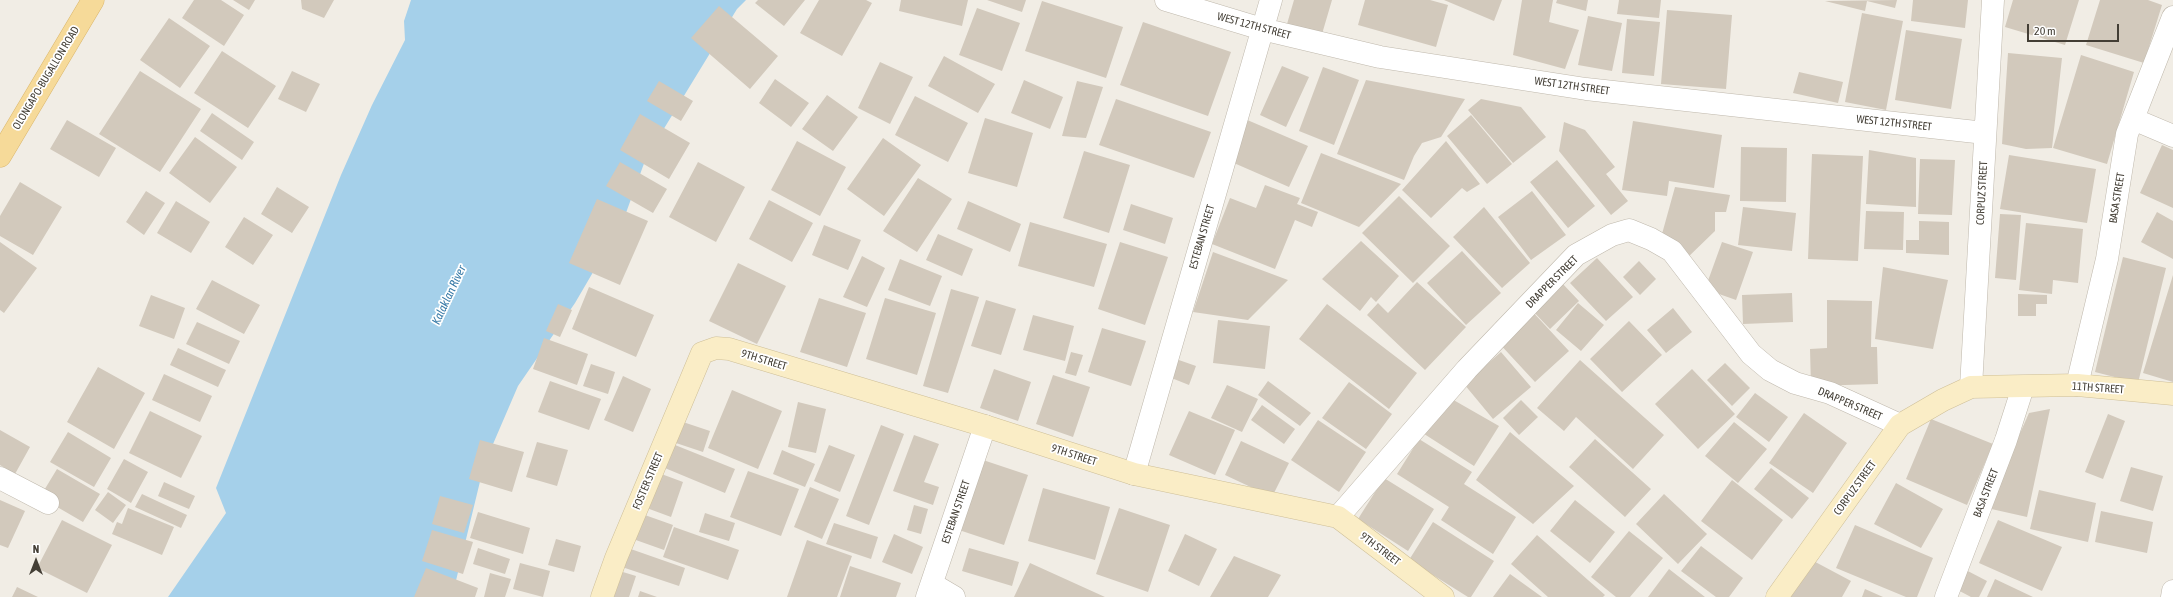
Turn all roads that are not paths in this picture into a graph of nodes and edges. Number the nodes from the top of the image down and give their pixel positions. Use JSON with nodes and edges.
{"nodes":[{"id":1,"x":93,"y":0,"type":"edge"},
{"id":2,"x":1166,"y":0,"type":"edge"},
{"id":3,"x":1271,"y":0,"type":"edge"},
{"id":4,"x":1992,"y":0,"type":"edge"},
{"id":5,"x":2173,"y":17,"type":"edge"},
{"id":6,"x":1262,"y":29,"type":"junction"},
{"id":7,"x":2133,"y":119,"type":"junction"},
{"id":8,"x":1985,"y":133,"type":"junction"},
{"id":9,"x":2173,"y":136,"type":"edge"},
{"id":10,"x":0,"y":156,"type":"edge"},
{"id":11,"x":697,"y":366,"type":"joint"},
{"id":12,"x":2077,"y":385,"type":"junction"},
{"id":13,"x":1971,"y":387,"type":"junction"},
{"id":14,"x":2023,"y":387,"type":"junction"},
{"id":15,"x":2173,"y":394,"type":"edge"},
{"id":16,"x":1900,"y":425,"type":"junction"},
{"id":17,"x":985,"y":426,"type":"junction"},
{"id":18,"x":1134,"y":474,"type":"junction"},
{"id":19,"x":0,"y":478,"type":"edge"},
{"id":20,"x":48,"y":503,"type":"dead end"},
{"id":21,"x":1338,"y":518,"type":"junction"},
{"id":22,"x":929,"y":590,"type":"edge"},
{"id":23,"x":2173,"y":592,"type":"edge"},
{"id":24,"x":602,"y":597,"type":"edge"},
{"id":25,"x":954,"y":597,"type":"edge"},
{"id":26,"x":1443,"y":597,"type":"edge"},
{"id":27,"x":1777,"y":597,"type":"edge"},
{"id":28,"x":1946,"y":597,"type":"edge"},
{"id":29,"x":2172,"y":597,"type":"edge"}],
"edges":[{"from":1,"to":10,"type":"main road","name":"OLONGAPO-BUGALLON ROAD"},
{"from":2,"to":6,"type":"street","name":"WEST 12TH STREET"},
{"from":3,"to":6,"type":"street","name":"ESTEBAN STREET"},
{"from":4,"to":8,"type":"street","name":"CORPUZ STREET"},
{"from":5,"to":7,"type":"street","name":"BASA STREET"},
{"from":6,"to":8,"type":"street","name":"WEST 12TH STREET"},
{"from":6,"to":18,"type":"street","name":"ESTEBAN STREET"},
{"from":7,"to":9,"type":"street"},
{"from":7,"to":12,"type":"street","name":"BASA STREET"},
{"from":8,"to":13,"type":"street","name":"CORPUZ STREET"},
{"from":11,"to":17,"type":"street","name":"9TH STREET"},
{"from":11,"to":24,"type":"street","name":"FOSTER STREET"},
{"from":12,"to":14,"type":"street","name":"11TH STREET"},
{"from":12,"to":15,"type":"street","name":"11TH STREET"},
{"from":13,"to":14,"type":"street","name":"CORPUZ STREET"},
{"from":13,"to":16,"type":"street","name":"CORPUZ STREET"},
{"from":14,"to":28,"type":"street","name":"BASA STREET"},
{"from":16,"to":21,"type":"street","name":"DRAPPER STREET"},
{"from":16,"to":27,"type":"street","name":"CORPUZ STREET"},
{"from":17,"to":18,"type":"street","name":"9TH STREET"},
{"from":17,"to":22,"type":"street","name":"ESTEBAN STREET"},
{"from":18,"to":21,"type":"street","name":"9TH STREET"},
{"from":19,"to":20,"type":"street"},
{"from":21,"to":26,"type":"street","name":"9TH STREET"},
{"from":22,"to":25,"type":"street"},
{"from":23,"to":29,"type":"street"}]}
